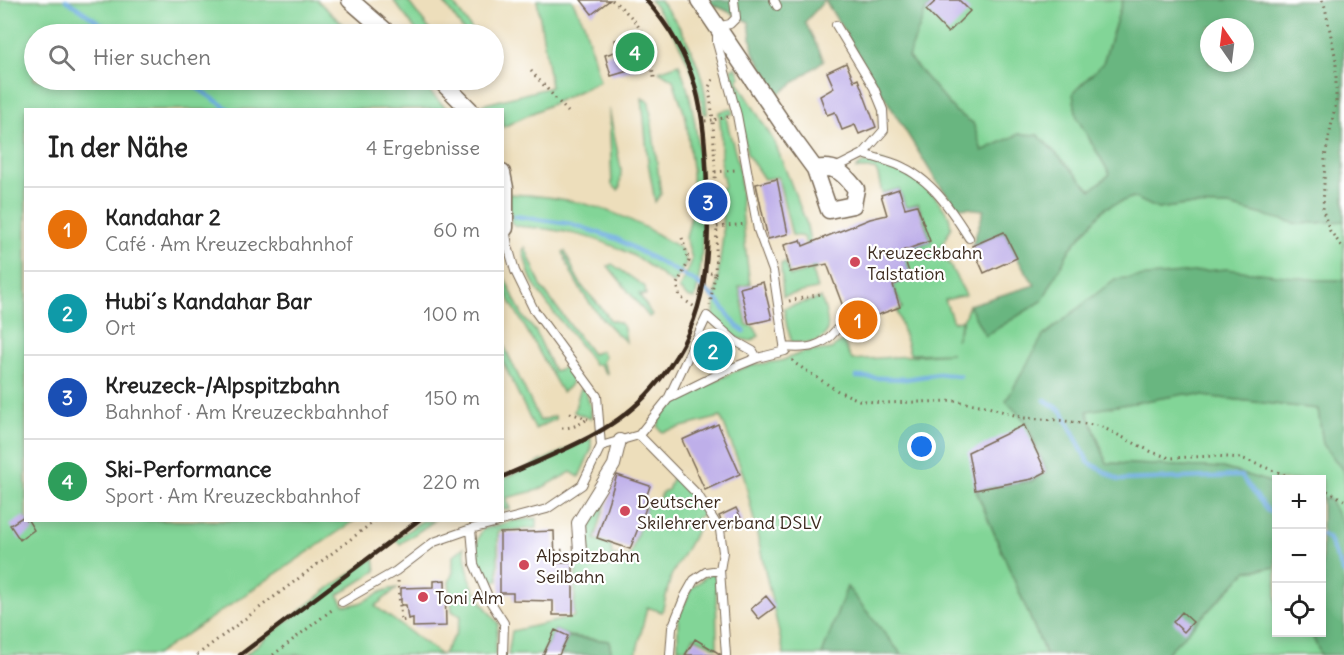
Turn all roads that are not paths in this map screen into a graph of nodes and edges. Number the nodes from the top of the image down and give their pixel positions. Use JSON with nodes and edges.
{"nodes":[{"id":1,"x":350,"y":0,"type":"edge"},
{"id":2,"x":699,"y":0,"type":"edge"},
{"id":3,"x":734,"y":0,"type":"edge"},
{"id":4,"x":378,"y":24,"type":"edge"},
{"id":5,"x":836,"y":25,"type":"dead end"},
{"id":6,"x":717,"y":27,"type":"junction"},
{"id":7,"x":450,"y":90,"type":"edge"},
{"id":8,"x":468,"y":108,"type":"edge"},
{"id":9,"x":863,"y":154,"type":"junction"},
{"id":10,"x":834,"y":168,"type":"junction"},
{"id":11,"x":815,"y":169,"type":"junction"},
{"id":12,"x":504,"y":190,"type":"edge"},
{"id":13,"x":505,"y":228,"type":"joint"},
{"id":14,"x":969,"y":238,"type":"dead end"},
{"id":15,"x":836,"y":330,"type":"dead end"},
{"id":16,"x":785,"y":349,"type":"junction"},
{"id":17,"x":757,"y":358,"type":"junction"},
{"id":18,"x":668,"y":399,"type":"junction"},
{"id":19,"x":639,"y":435,"type":"junction"},
{"id":20,"x":620,"y":440,"type":"junction"},
{"id":21,"x":601,"y":446,"type":"junction"},
{"id":22,"x":504,"y":520,"type":"edge"},
{"id":23,"x":498,"y":522,"type":"edge"},
{"id":24,"x":471,"y":529,"type":"junction"},
{"id":25,"x":580,"y":550,"type":"road end"},
{"id":26,"x":720,"y":570,"type":"junction"},
{"id":27,"x":342,"y":602,"type":"road end"},
{"id":28,"x":502,"y":655,"type":"edge"},
{"id":29,"x":669,"y":655,"type":"edge"},
{"id":30,"x":726,"y":655,"type":"edge"}],
"edges":[{"from":1,"to":4,"type":"street"},
{"from":2,"to":6,"type":"street"},
{"from":3,"to":6,"type":"lane"},
{"from":5,"to":9,"type":"lane"},
{"from":6,"to":11,"type":"street"},
{"from":6,"to":16,"type":"lane"},
{"from":7,"to":8,"type":"street"},
{"from":9,"to":10,"type":"lane"},
{"from":9,"to":14,"type":"lane"},
{"from":10,"to":11,"type":"street"},
{"from":10,"to":11,"type":"street"},
{"from":12,"to":13,"type":"street"},
{"from":13,"to":21,"type":"lane"},
{"from":15,"to":16,"type":"lane"},
{"from":16,"to":17,"type":"lane"},
{"from":17,"to":18,"type":"lane"},
{"from":17,"to":18,"type":"lane"},
{"from":18,"to":19,"type":"lane"},
{"from":19,"to":20,"type":"lane"},
{"from":19,"to":26,"type":"lane"},
{"from":20,"to":21,"type":"lane"},
{"from":20,"to":25,"type":"street"},
{"from":21,"to":22,"type":"lane"},
{"from":23,"to":24,"type":"lane"},
{"from":24,"to":27,"type":"lane"},
{"from":24,"to":28,"type":"lane"},
{"from":26,"to":29,"type":"lane"},
{"from":26,"to":30,"type":"lane"}]}
